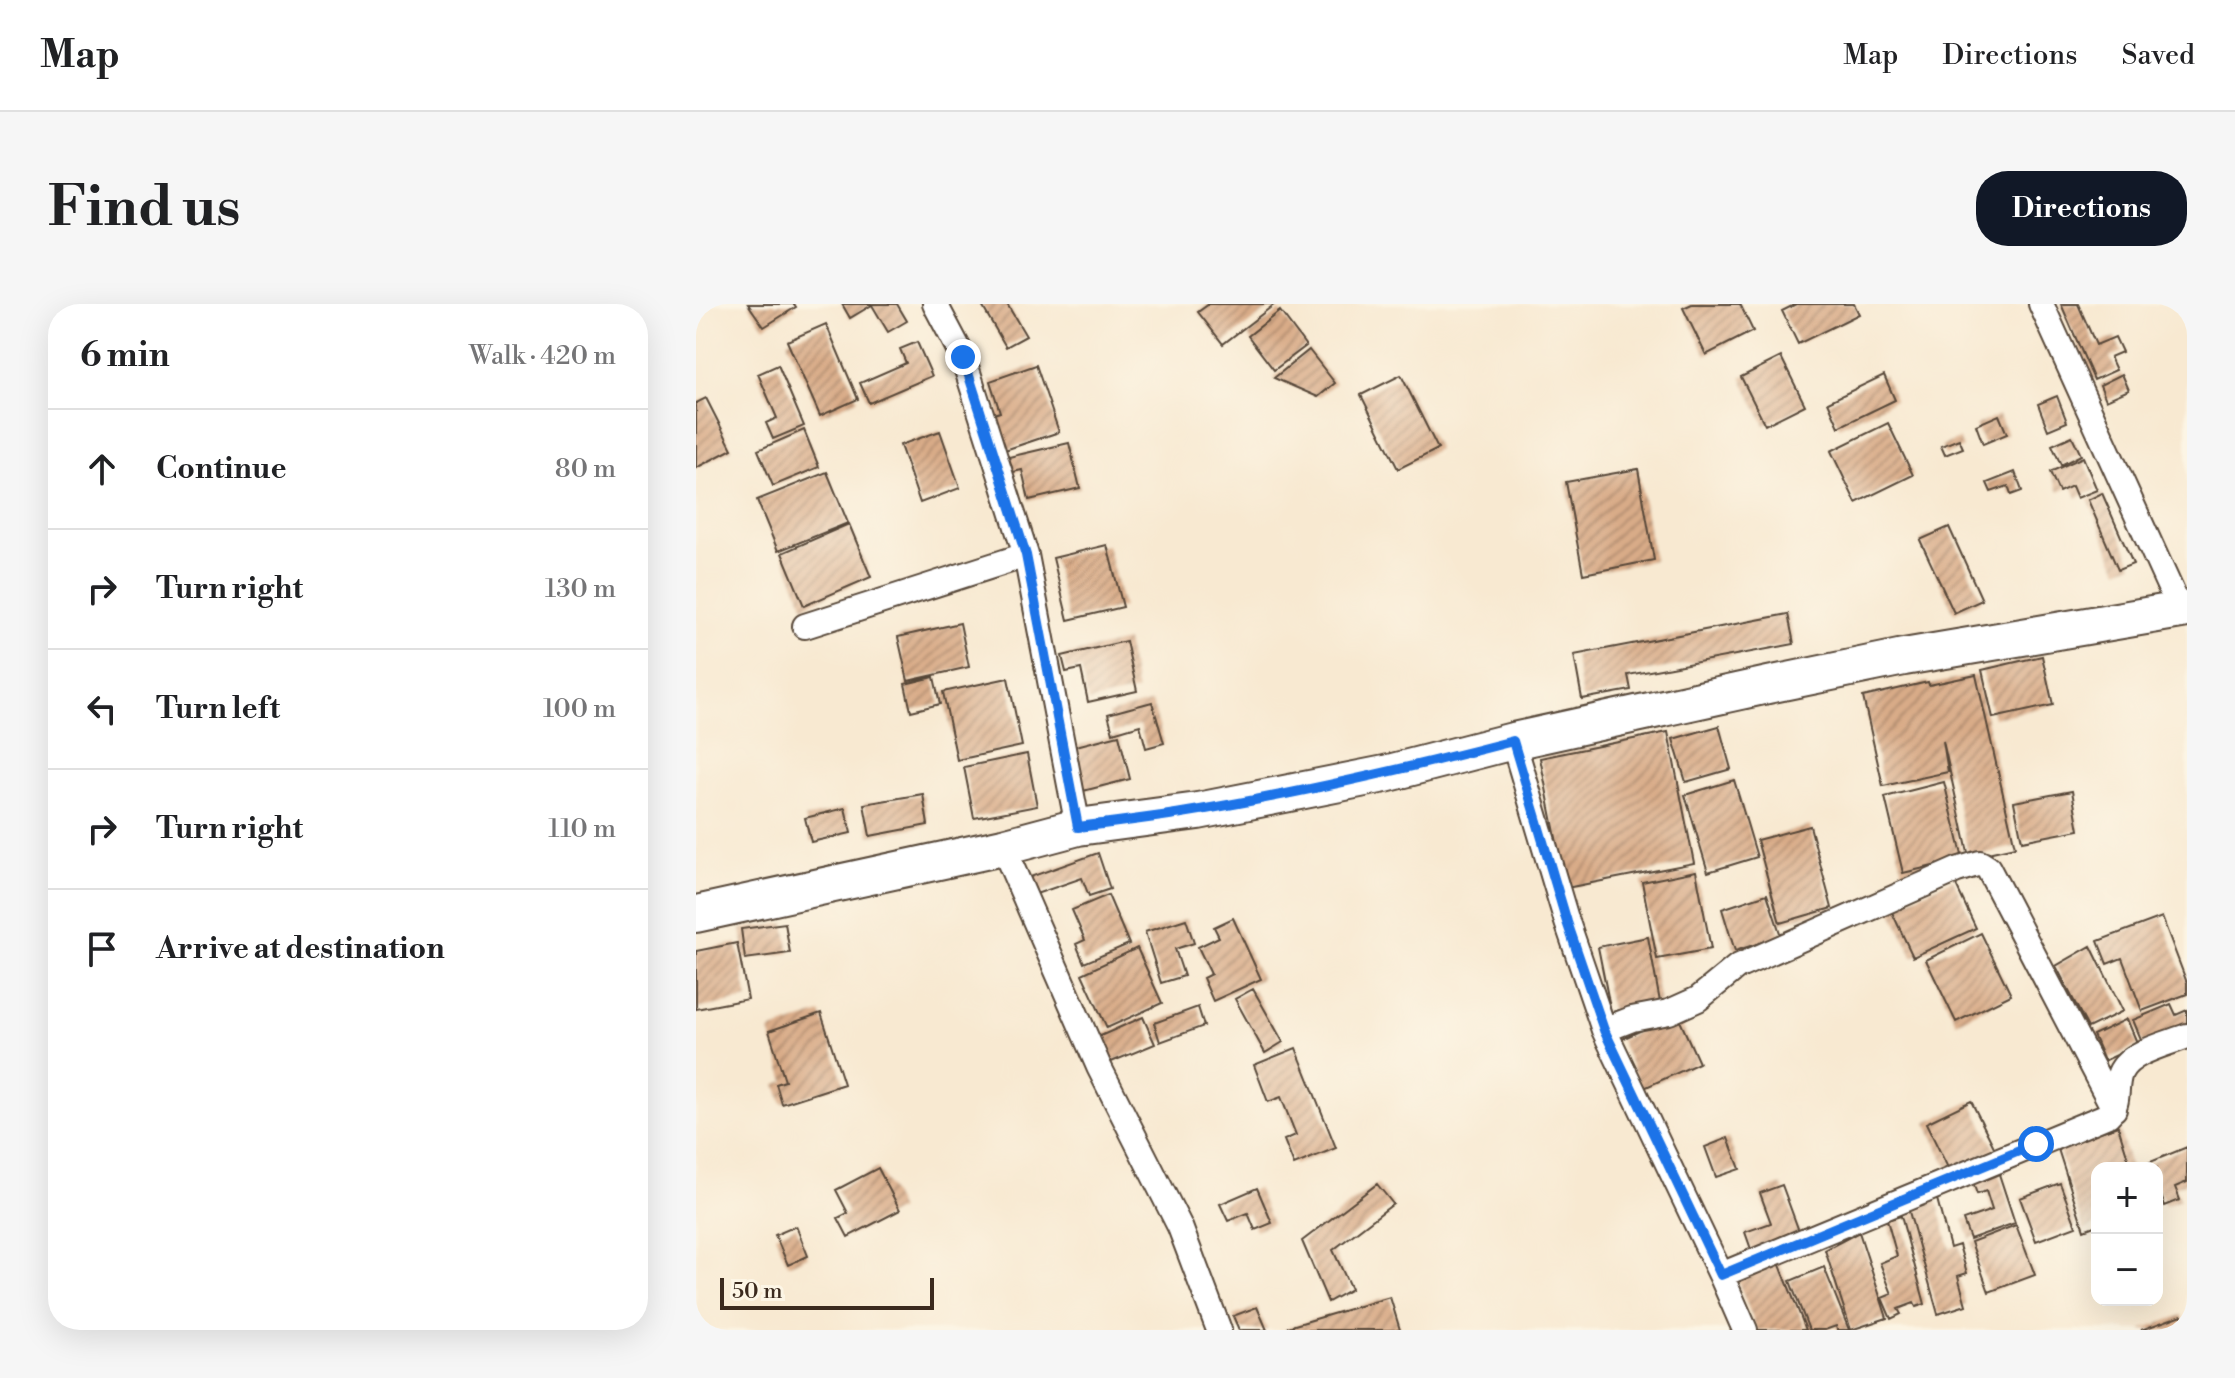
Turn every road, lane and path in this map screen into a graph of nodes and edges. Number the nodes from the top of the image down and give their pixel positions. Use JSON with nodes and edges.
{"nodes":[{"id":1,"x":935,"y":304,"type":"edge"},
{"id":2,"x":2041,"y":304,"type":"edge"},
{"id":3,"x":1026,"y":555,"type":"junction"},
{"id":4,"x":2184,"y":610,"type":"edge"},
{"id":5,"x":805,"y":626,"type":"dead end"},
{"id":6,"x":1513,"y":741,"type":"junction"},
{"id":7,"x":1078,"y":827,"type":"junction"},
{"id":8,"x":1003,"y":847,"type":"junction"},
{"id":9,"x":696,"y":914,"type":"edge"},
{"id":10,"x":1604,"y":1030,"type":"junction"},
{"id":11,"x":2187,"y":1036,"type":"edge"},
{"id":12,"x":2114,"y":1109,"type":"junction"},
{"id":13,"x":1721,"y":1275,"type":"junction"},
{"id":14,"x":1219,"y":1330,"type":"edge"},
{"id":15,"x":1745,"y":1330,"type":"edge"}],
"edges":[{"from":1,"to":3,"type":"street"},
{"from":2,"to":4,"type":"street"},
{"from":3,"to":5,"type":"street"},
{"from":3,"to":7,"type":"street"},
{"from":4,"to":6,"type":"street"},
{"from":6,"to":7,"type":"street"},
{"from":6,"to":10,"type":"street"},
{"from":7,"to":8,"type":"street"},
{"from":8,"to":9,"type":"street"},
{"from":8,"to":14,"type":"street"},
{"from":10,"to":12,"type":"street"},
{"from":10,"to":13,"type":"street"},
{"from":11,"to":12,"type":"street"},
{"from":12,"to":13,"type":"street"},
{"from":13,"to":15,"type":"street"}]}
